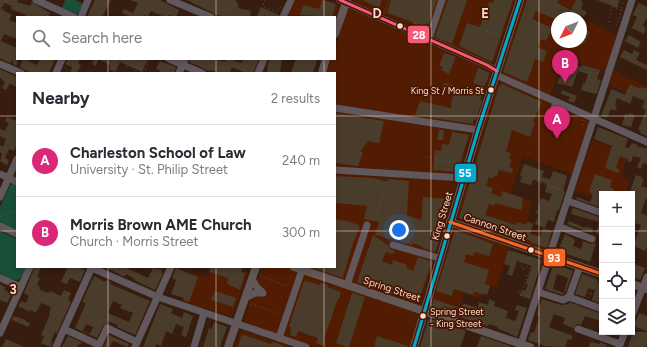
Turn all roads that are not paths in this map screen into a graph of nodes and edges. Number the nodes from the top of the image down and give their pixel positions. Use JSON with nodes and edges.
{"nodes":[{"id":1,"x":36,"y":0,"type":"edge"},
{"id":2,"x":88,"y":0,"type":"edge"},
{"id":3,"x":170,"y":0,"type":"edge"},
{"id":4,"x":291,"y":0,"type":"edge"},
{"id":5,"x":442,"y":0,"type":"edge"},
{"id":6,"x":520,"y":0,"type":"edge"},
{"id":7,"x":632,"y":0,"type":"edge"},
{"id":8,"x":344,"y":1,"type":"edge"},
{"id":9,"x":72,"y":16,"type":"edge"},
{"id":10,"x":81,"y":16,"type":"edge"},
{"id":11,"x":207,"y":16,"type":"edge"},
{"id":12,"x":283,"y":16,"type":"edge"},
{"id":13,"x":336,"y":30,"type":"edge"},
{"id":14,"x":429,"y":39,"type":"junction"},
{"id":15,"x":62,"y":60,"type":"edge"},
{"id":16,"x":264,"y":60,"type":"edge"},
{"id":17,"x":326,"y":60,"type":"edge"},
{"id":18,"x":184,"y":62,"type":"edge"},
{"id":19,"x":0,"y":64,"type":"edge"},
{"id":20,"x":19,"y":72,"type":"edge"},
{"id":21,"x":56,"y":72,"type":"edge"},
{"id":22,"x":179,"y":72,"type":"edge"},
{"id":23,"x":200,"y":72,"type":"edge"},
{"id":24,"x":258,"y":72,"type":"edge"},
{"id":25,"x":322,"y":72,"type":"edge"},
{"id":26,"x":496,"y":73,"type":"junction"},
{"id":27,"x":557,"y":102,"type":"junction"},
{"id":28,"x":336,"y":108,"type":"edge"},
{"id":29,"x":554,"y":110,"type":"dead end"},
{"id":30,"x":595,"y":119,"type":"junction"},
{"id":31,"x":478,"y":130,"type":"junction"},
{"id":32,"x":647,"y":142,"type":"edge"},
{"id":33,"x":16,"y":164,"type":"edge"},
{"id":34,"x":336,"y":170,"type":"edge"},
{"id":35,"x":0,"y":174,"type":"edge"},
{"id":36,"x":463,"y":178,"type":"junction"},
{"id":37,"x":12,"y":182,"type":"edge"},
{"id":38,"x":0,"y":197,"type":"edge"},
{"id":39,"x":568,"y":201,"type":"junction"},
{"id":40,"x":599,"y":212,"type":"edge"},
{"id":41,"x":450,"y":222,"type":"junction"},
{"id":42,"x":367,"y":225,"type":"dead end"},
{"id":43,"x":0,"y":226,"type":"edge"},
{"id":44,"x":560,"y":227,"type":"junction"},
{"id":45,"x":16,"y":234,"type":"edge"},
{"id":46,"x":592,"y":239,"type":"dead end"},
{"id":47,"x":393,"y":245,"type":"dead end"},
{"id":48,"x":550,"y":256,"type":"junction"},
{"id":49,"x":439,"y":258,"type":"junction"},
{"id":50,"x":580,"y":266,"type":"junction"},
{"id":51,"x":30,"y":268,"type":"edge"},
{"id":52,"x":91,"y":268,"type":"edge"},
{"id":53,"x":93,"y":268,"type":"edge"},
{"id":54,"x":171,"y":268,"type":"edge"},
{"id":55,"x":256,"y":268,"type":"edge"},
{"id":56,"x":297,"y":268,"type":"edge"},
{"id":57,"x":302,"y":270,"type":"junction"},
{"id":58,"x":599,"y":273,"type":"edge"},
{"id":59,"x":647,"y":277,"type":"edge"},
{"id":60,"x":0,"y":278,"type":"edge"},
{"id":61,"x":252,"y":279,"type":"junction"},
{"id":62,"x":347,"y":285,"type":"junction"},
{"id":63,"x":635,"y":285,"type":"edge"},
{"id":64,"x":21,"y":287,"type":"junction"},
{"id":65,"x":645,"y":288,"type":"edge"},
{"id":66,"x":538,"y":292,"type":"junction"},
{"id":67,"x":158,"y":297,"type":"junction"},
{"id":68,"x":569,"y":297,"type":"junction"},
{"id":69,"x":248,"y":301,"type":"junction"},
{"id":70,"x":599,"y":307,"type":"edge"},
{"id":71,"x":635,"y":308,"type":"edge"},
{"id":72,"x":424,"y":310,"type":"junction"},
{"id":73,"x":204,"y":313,"type":"junction"},
{"id":74,"x":236,"y":324,"type":"junction"},
{"id":75,"x":64,"y":329,"type":"junction"},
{"id":76,"x":578,"y":329,"type":"dead end"},
{"id":77,"x":0,"y":333,"type":"edge"},
{"id":78,"x":624,"y":335,"type":"edge"},
{"id":79,"x":280,"y":338,"type":"junction"},
{"id":80,"x":136,"y":344,"type":"edge"},
{"id":81,"x":521,"y":345,"type":"edge"},
{"id":82,"x":620,"y":345,"type":"edge"},
{"id":83,"x":56,"y":347,"type":"edge"},
{"id":84,"x":194,"y":347,"type":"edge"},
{"id":85,"x":228,"y":347,"type":"edge"},
{"id":86,"x":306,"y":347,"type":"edge"},
{"id":87,"x":414,"y":347,"type":"edge"},
{"id":88,"x":530,"y":347,"type":"edge"}],
"edges":[{"from":1,"to":9,"type":"street"},
{"from":2,"to":10,"type":"street"},
{"from":3,"to":11,"type":"street"},
{"from":4,"to":12,"type":"street"},
{"from":5,"to":14,"type":"street"},
{"from":6,"to":26,"type":"main road","name":"King Street"},
{"from":7,"to":30,"type":"street"},
{"from":8,"to":13,"type":"main road"},
{"from":8,"to":14,"type":"street"},
{"from":14,"to":26,"type":"street"},
{"from":15,"to":21,"type":"street"},
{"from":16,"to":24,"type":"street"},
{"from":17,"to":25,"type":"main road"},
{"from":18,"to":22,"type":"street"},
{"from":18,"to":23,"type":"street"},
{"from":19,"to":20,"type":"street"},
{"from":26,"to":27,"type":"street"},
{"from":26,"to":31,"type":"main road","name":"King Street"},
{"from":27,"to":29,"type":"street"},
{"from":27,"to":30,"type":"street"},
{"from":28,"to":31,"type":"street"},
{"from":30,"to":32,"type":"street"},
{"from":30,"to":39,"type":"street"},
{"from":31,"to":36,"type":"main road","name":"King Street"},
{"from":33,"to":37,"type":"street"},
{"from":34,"to":36,"type":"street"},
{"from":35,"to":37,"type":"street"},
{"from":36,"to":41,"type":"main road","name":"King Street"},
{"from":37,"to":38,"type":"street"},
{"from":39,"to":40,"type":"street"},
{"from":39,"to":44,"type":"street"},
{"from":41,"to":48,"type":"main road","name":"Cannon Street"},
{"from":41,"to":49,"type":"main road","name":"King Street"},
{"from":42,"to":62,"type":"street"},
{"from":43,"to":45,"type":"street"},
{"from":44,"to":46,"type":"street"},
{"from":44,"to":48,"type":"street"},
{"from":47,"to":49,"type":"street"},
{"from":48,"to":50,"type":"main road","name":"Cannon Street"},
{"from":48,"to":66,"type":"street"},
{"from":49,"to":72,"type":"main road","name":"King Street"},
{"from":50,"to":58,"type":"main road","name":"Cannon Street"},
{"from":50,"to":68,"type":"street"},
{"from":51,"to":64,"type":"street"},
{"from":52,"to":75,"type":"street"},
{"from":53,"to":67,"type":"street"},
{"from":54,"to":67,"type":"street"},
{"from":55,"to":61,"type":"main road"},
{"from":56,"to":57,"type":"main road","name":"Spring Street"},
{"from":57,"to":62,"type":"main road","name":"Spring Street"},
{"from":57,"to":79,"type":"street"},
{"from":59,"to":65,"type":"street"},
{"from":60,"to":64,"type":"street"},
{"from":61,"to":69,"type":"main road"},
{"from":61,"to":69,"type":"street"},
{"from":62,"to":72,"type":"main road","name":"Spring Street"},
{"from":63,"to":65,"type":"main road"},
{"from":64,"to":77,"type":"street"},
{"from":65,"to":71,"type":"street"},
{"from":66,"to":68,"type":"street"},
{"from":66,"to":81,"type":"street"},
{"from":67,"to":73,"type":"street"},
{"from":67,"to":80,"type":"street"},
{"from":68,"to":70,"type":"street"},
{"from":69,"to":74,"type":"main road"},
{"from":72,"to":81,"type":"main road","name":"Spring Street"},
{"from":72,"to":87,"type":"main road","name":"King Street"},
{"from":73,"to":74,"type":"street"},
{"from":73,"to":84,"type":"street"},
{"from":74,"to":79,"type":"street"},
{"from":74,"to":85,"type":"main road"},
{"from":75,"to":80,"type":"street"},
{"from":75,"to":83,"type":"street"},
{"from":76,"to":82,"type":"street"},
{"from":78,"to":82,"type":"street"},
{"from":79,"to":86,"type":"street"},
{"from":81,"to":88,"type":"main road","name":"Spring Street"}]}
